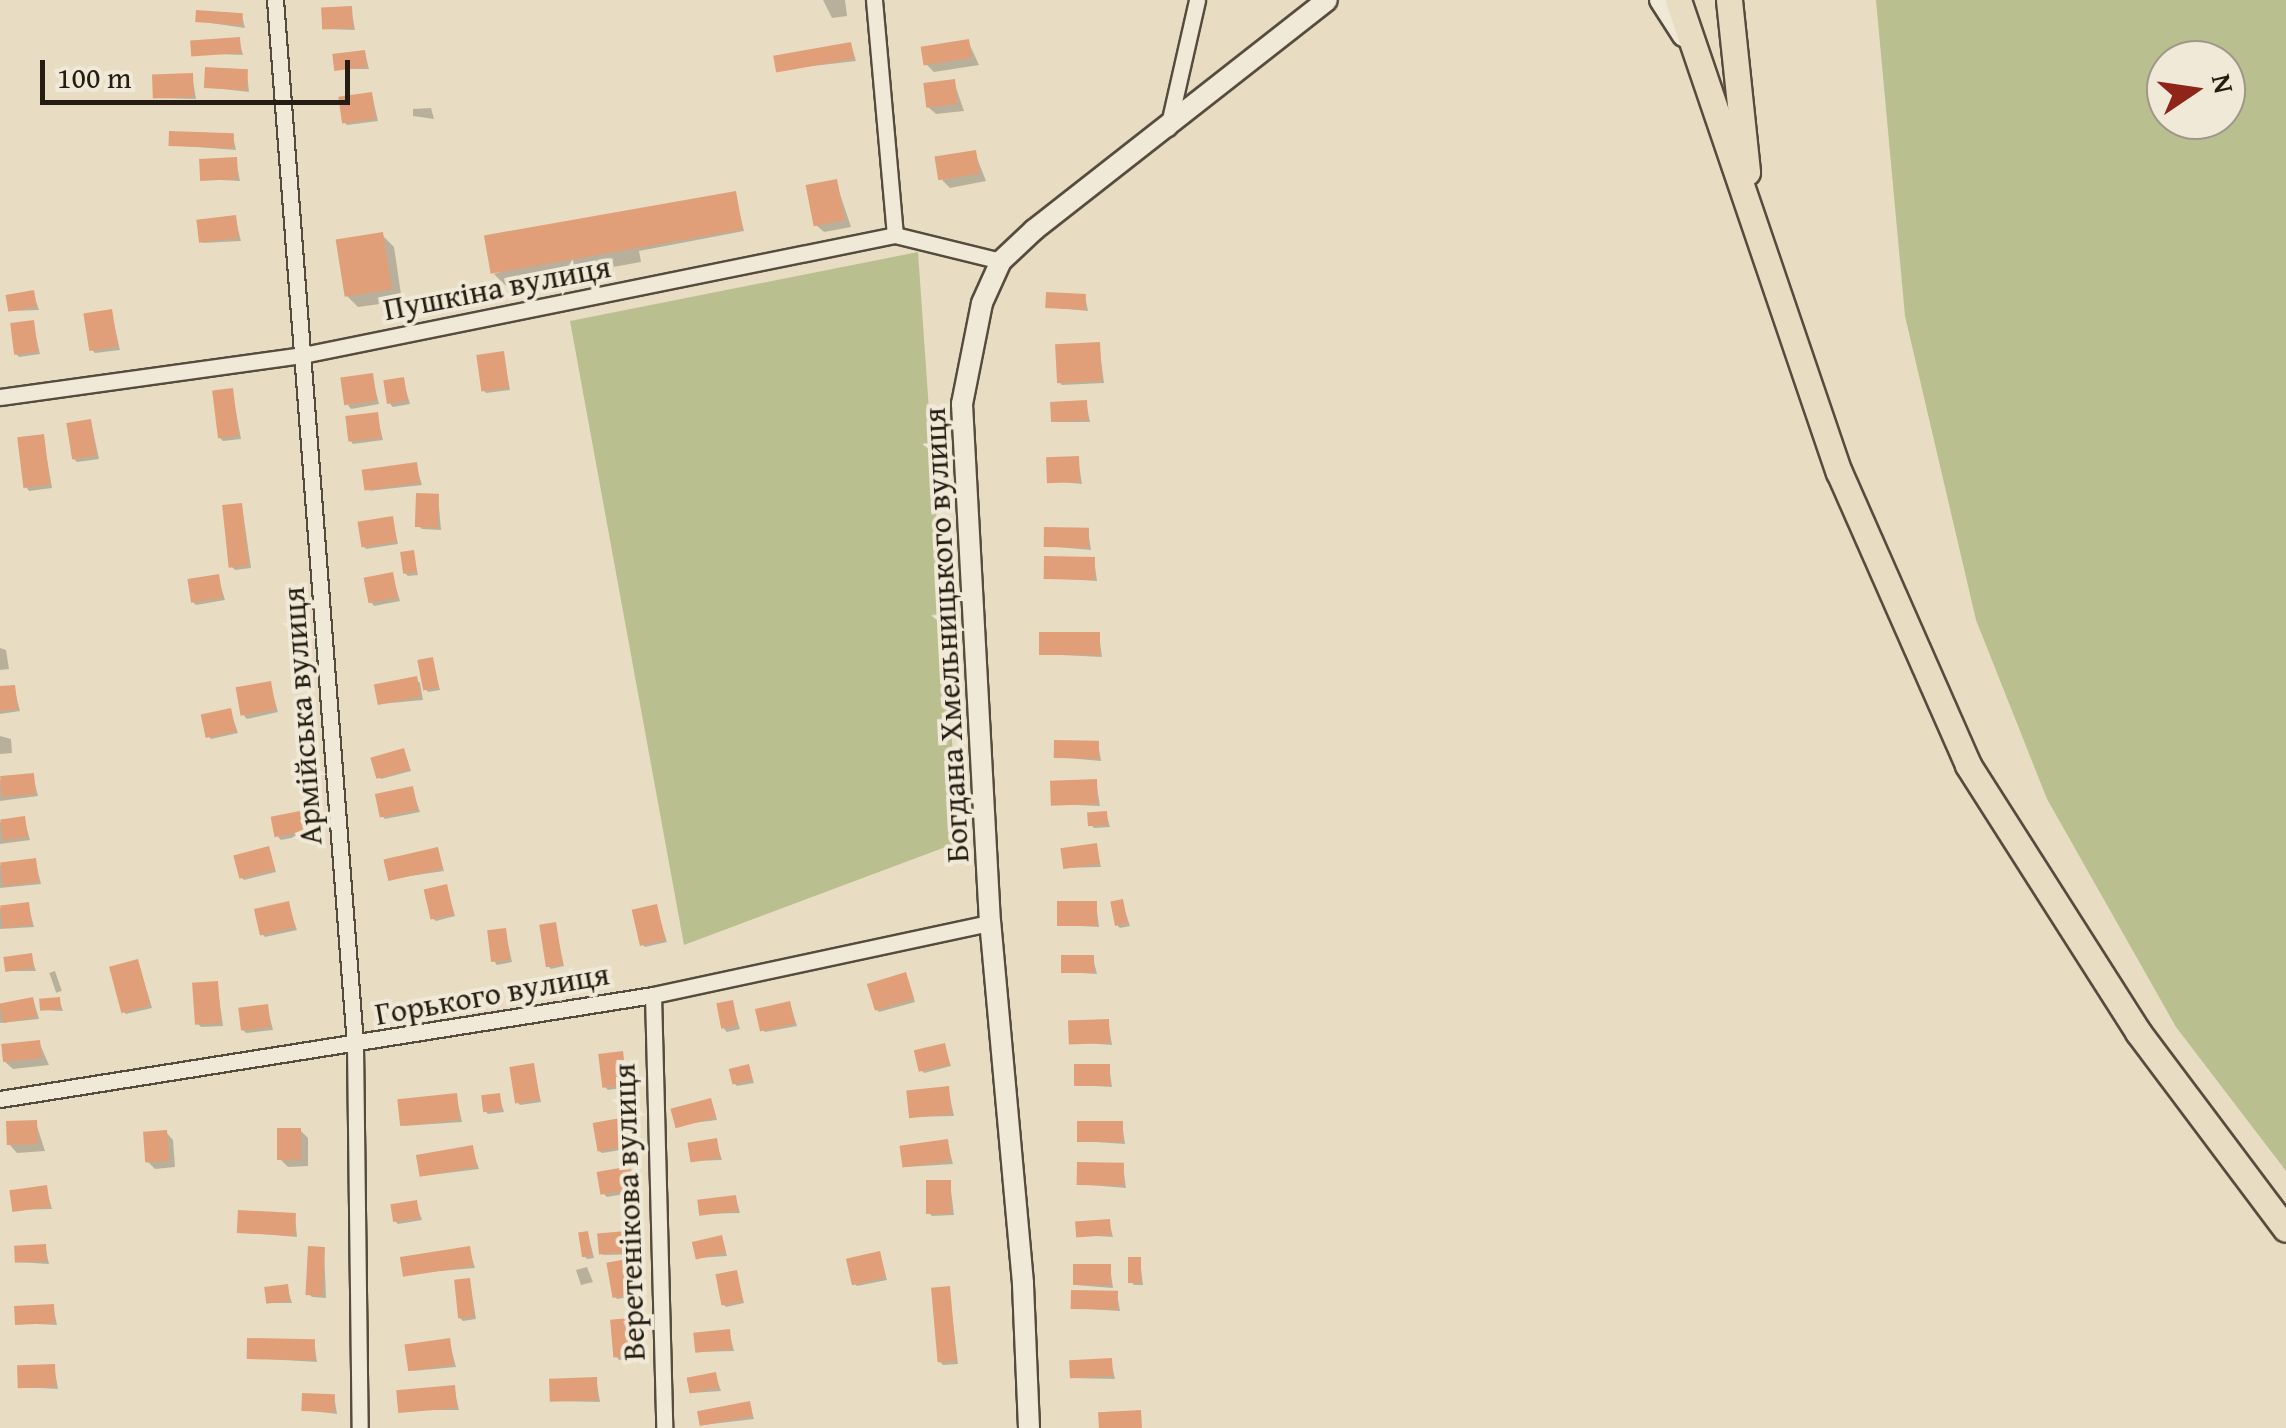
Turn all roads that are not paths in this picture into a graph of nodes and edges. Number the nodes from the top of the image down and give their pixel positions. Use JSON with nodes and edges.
{"nodes":[{"id":1,"x":276,"y":0,"type":"edge"},
{"id":2,"x":874,"y":0,"type":"edge"},
{"id":3,"x":1197,"y":0,"type":"edge"},
{"id":4,"x":1327,"y":0,"type":"edge"},
{"id":5,"x":1660,"y":0,"type":"edge"},
{"id":6,"x":1678,"y":0,"type":"edge"},
{"id":7,"x":1728,"y":0,"type":"edge"},
{"id":8,"x":1692,"y":49,"type":"junction"},
{"id":9,"x":1167,"y":130,"type":"junction"},
{"id":10,"x":1756,"y":232,"type":"junction"},
{"id":11,"x":894,"y":235,"type":"junction"},
{"id":12,"x":1001,"y":261,"type":"junction"},
{"id":13,"x":303,"y":355,"type":"junction"},
{"id":14,"x":0,"y":398,"type":"edge"},
{"id":15,"x":990,"y":923,"type":"junction"},
{"id":16,"x":653,"y":995,"type":"junction"},
{"id":17,"x":355,"y":1045,"type":"junction"},
{"id":18,"x":0,"y":1099,"type":"edge"},
{"id":19,"x":2286,"y":1229,"type":"edge"},
{"id":20,"x":360,"y":1428,"type":"edge"},
{"id":21,"x":664,"y":1428,"type":"edge"},
{"id":22,"x":1029,"y":1428,"type":"edge"}],
"edges":[{"from":1,"to":13,"type":"street","name":"Армійська вулиця"},
{"from":2,"to":11,"type":"street"},
{"from":3,"to":9,"type":"street"},
{"from":4,"to":9,"type":"street","name":"Богдана Хмельницького вулиця"},
{"from":5,"to":8,"type":"street"},
{"from":6,"to":8,"type":"main road"},
{"from":7,"to":10,"type":"main road"},
{"from":8,"to":10,"type":"main road"},
{"from":9,"to":12,"type":"street","name":"Богдана Хмельницького вулиця"},
{"from":10,"to":19,"type":"main road"},
{"from":11,"to":12,"type":"street","name":"Пушкіна вулиця"},
{"from":11,"to":13,"type":"street","name":"Пушкіна вулиця"},
{"from":12,"to":15,"type":"street","name":"Богдана Хмельницького вулиця"},
{"from":13,"to":14,"type":"street","name":"Пушкіна вулиця"},
{"from":13,"to":17,"type":"street","name":"Армійська вулиця"},
{"from":15,"to":16,"type":"street","name":"Горького вулиця"},
{"from":15,"to":22,"type":"street","name":"Богдана Хмельницького вулиця"},
{"from":16,"to":17,"type":"street","name":"Горького вулиця"},
{"from":16,"to":21,"type":"street","name":"Веретенікова вулиця"},
{"from":17,"to":18,"type":"street","name":"Горького вулиця"},
{"from":17,"to":20,"type":"street","name":"Армійська вулиця"}]}
